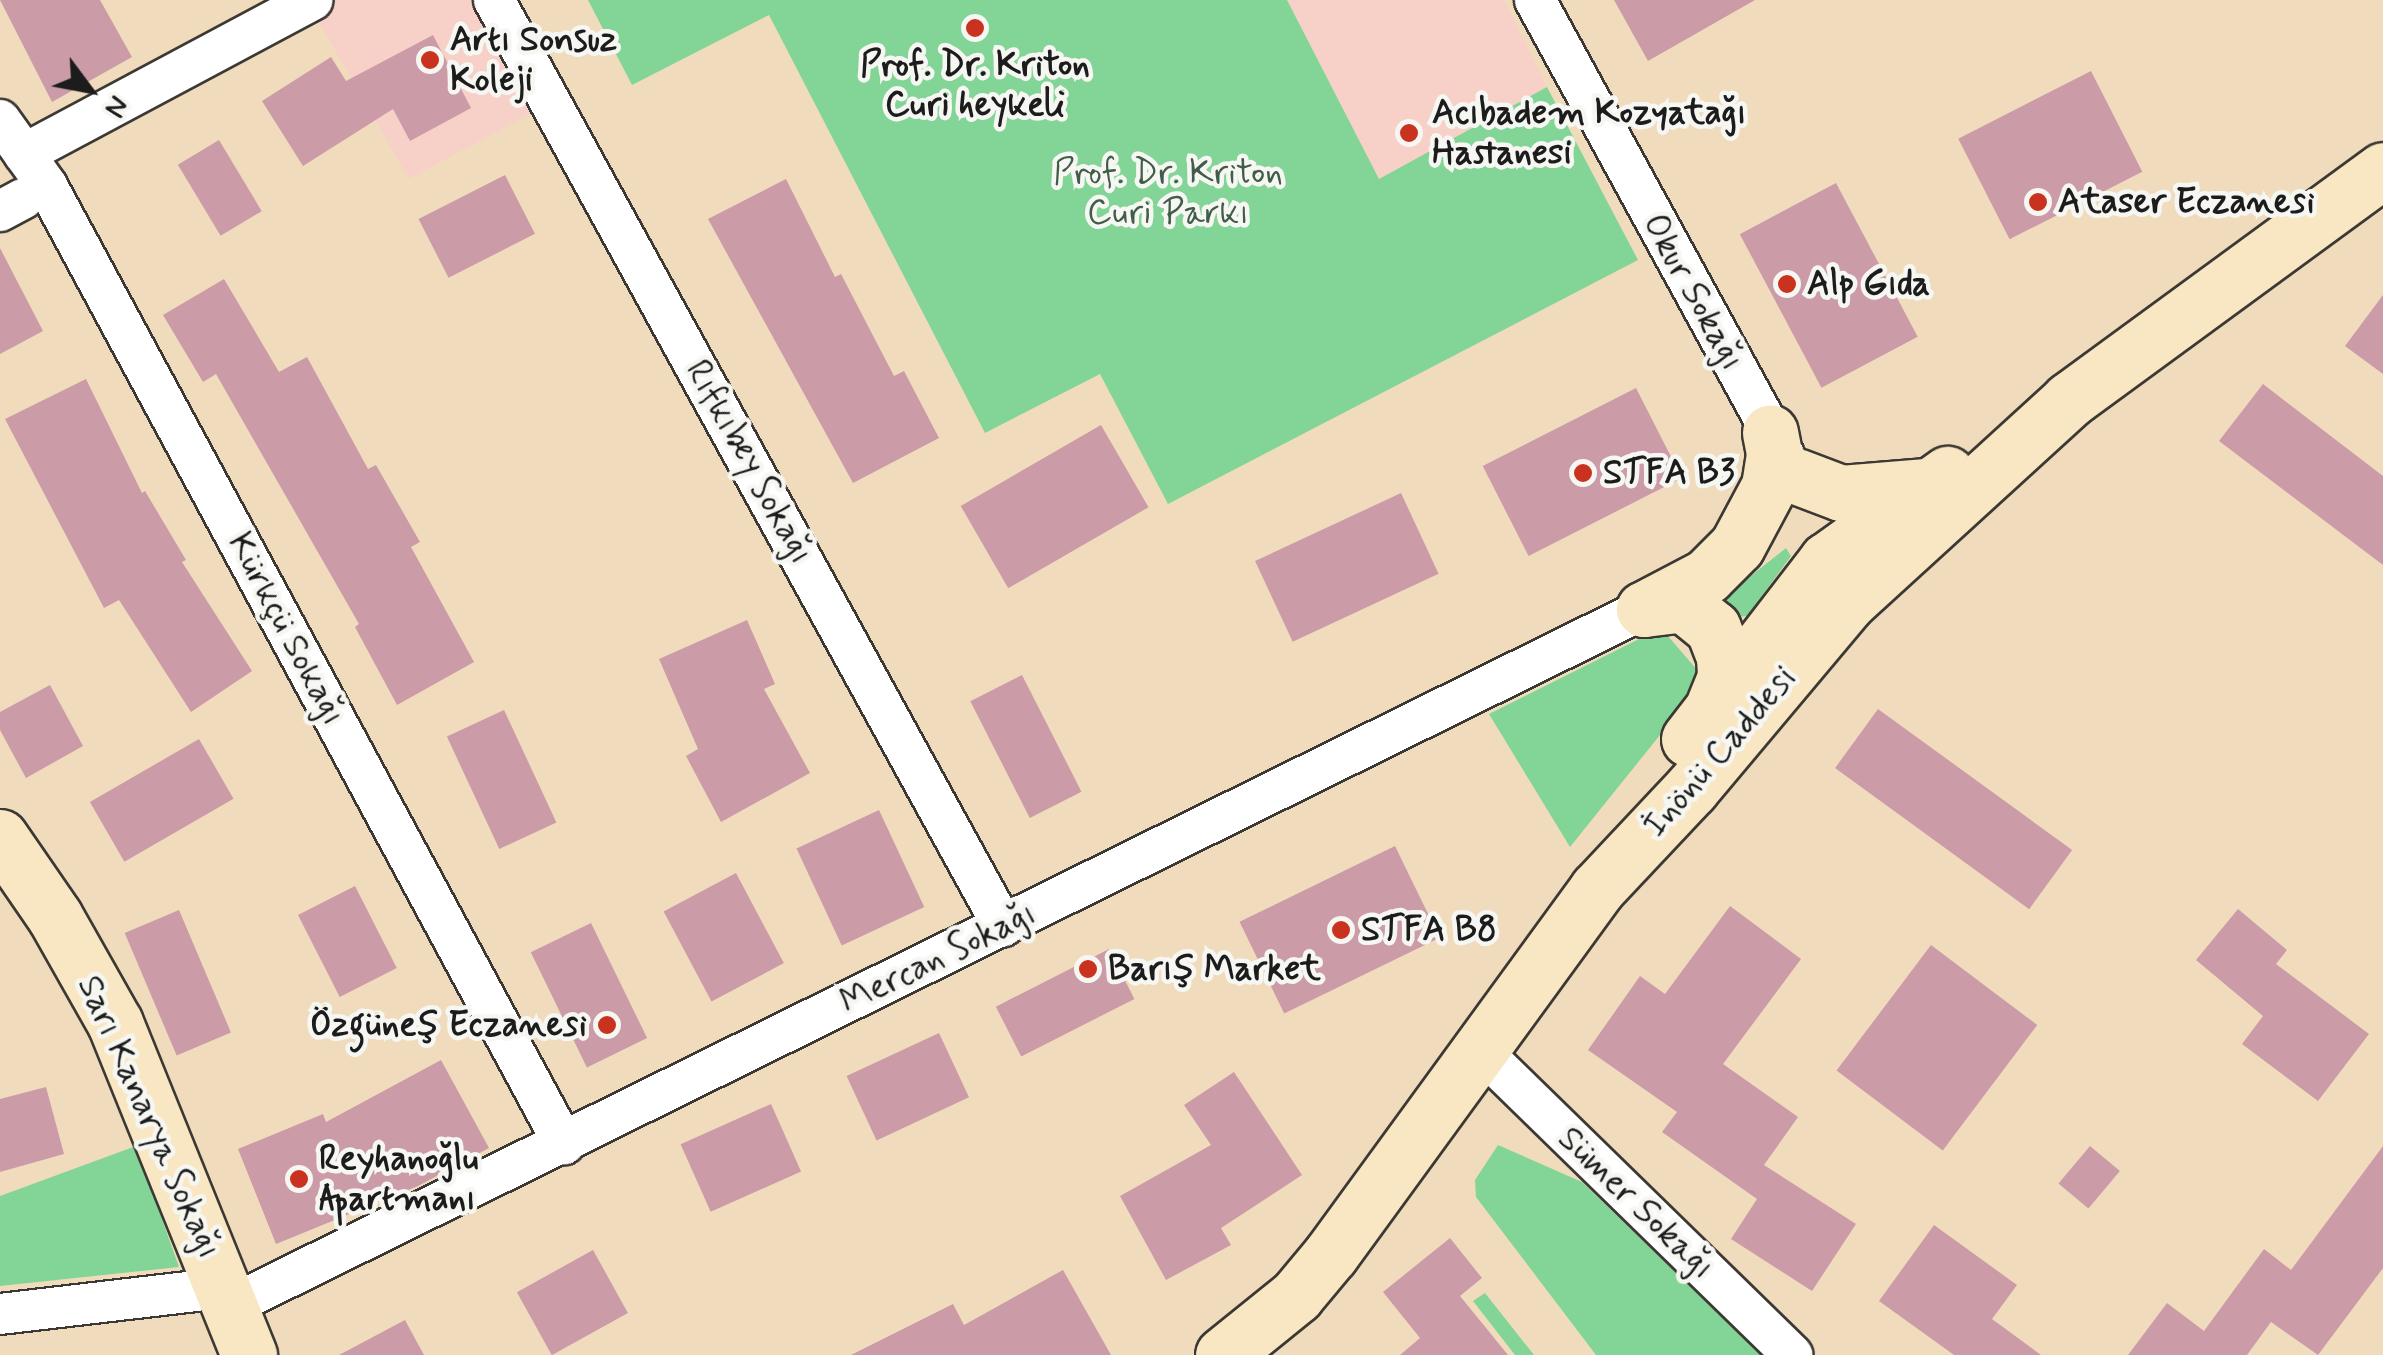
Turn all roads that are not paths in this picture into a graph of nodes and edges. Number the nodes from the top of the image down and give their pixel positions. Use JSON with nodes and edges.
{"nodes":[{"id":1,"x":312,"y":0,"type":"edge"},
{"id":2,"x":494,"y":0,"type":"edge"},
{"id":3,"x":1535,"y":0,"type":"edge"},
{"id":4,"x":0,"y":120,"type":"edge"},
{"id":5,"x":24,"y":154,"type":"junction"},
{"id":6,"x":2383,"y":170,"type":"edge"},
{"id":7,"x":2383,"y":193,"type":"edge"},
{"id":8,"x":2302,"y":232,"type":"junction"},
{"id":9,"x":2069,"y":400,"type":"junction"},
{"id":10,"x":1783,"y":454,"type":"junction"},
{"id":11,"x":1929,"y":486,"type":"junction"},
{"id":12,"x":1850,"y":569,"type":"junction"},
{"id":13,"x":1644,"y":608,"type":"junction"},
{"id":14,"x":1714,"y":704,"type":"junction"},
{"id":15,"x":0,"y":837,"type":"edge"},
{"id":16,"x":1597,"y":888,"type":"junction"},
{"id":17,"x":1003,"y":926,"type":"junction"},
{"id":18,"x":1482,"y":1051,"type":"junction"},
{"id":19,"x":564,"y":1144,"type":"junction"},
{"id":20,"x":0,"y":1314,"type":"edge"},
{"id":21,"x":234,"y":1316,"type":"edge"},
{"id":22,"x":1222,"y":1355,"type":"edge"},
{"id":23,"x":1792,"y":1355,"type":"edge"}],
"edges":[{"from":1,"to":5,"type":"street"},
{"from":2,"to":17,"type":"street","name":"Rıfkıbey Sokağı"},
{"from":3,"to":10,"type":"street","name":"Okur Sokağı"},
{"from":4,"to":5,"type":"street","name":"Kürkçü Sokağı"},
{"from":5,"to":19,"type":"street","name":"Kürkçü Sokağı"},
{"from":6,"to":8,"type":"main road","name":"İnönü Caddesi"},
{"from":7,"to":8,"type":"main road","name":"İnönü Caddesi"},
{"from":8,"to":9,"type":"main road","name":"İnönü Caddesi"},
{"from":9,"to":11,"type":"main road"},
{"from":9,"to":12,"type":"main road","name":"İnönü Caddesi"},
{"from":10,"to":11,"type":"main road"},
{"from":10,"to":12,"type":"main road"},
{"from":10,"to":13,"type":"main road"},
{"from":11,"to":12,"type":"main road"},
{"from":12,"to":14,"type":"main road"},
{"from":12,"to":16,"type":"main road","name":"İnönü Caddesi"},
{"from":13,"to":14,"type":"main road"},
{"from":13,"to":17,"type":"street","name":"Mercan Sokağı"},
{"from":14,"to":16,"type":"main road"},
{"from":15,"to":21,"type":"main road","name":"Sarı Kanarya Sokağı"},
{"from":16,"to":18,"type":"main road","name":"İnönü Caddesi"},
{"from":17,"to":19,"type":"street","name":"Mercan Sokağı"},
{"from":18,"to":22,"type":"main road","name":"İnönü Caddesi"},
{"from":18,"to":23,"type":"street","name":"Sümer Sokağı"},
{"from":19,"to":21,"type":"street","name":"Mercan Sokağı"},
{"from":20,"to":21,"type":"street","name":"Mercan Sokağı"}]}
